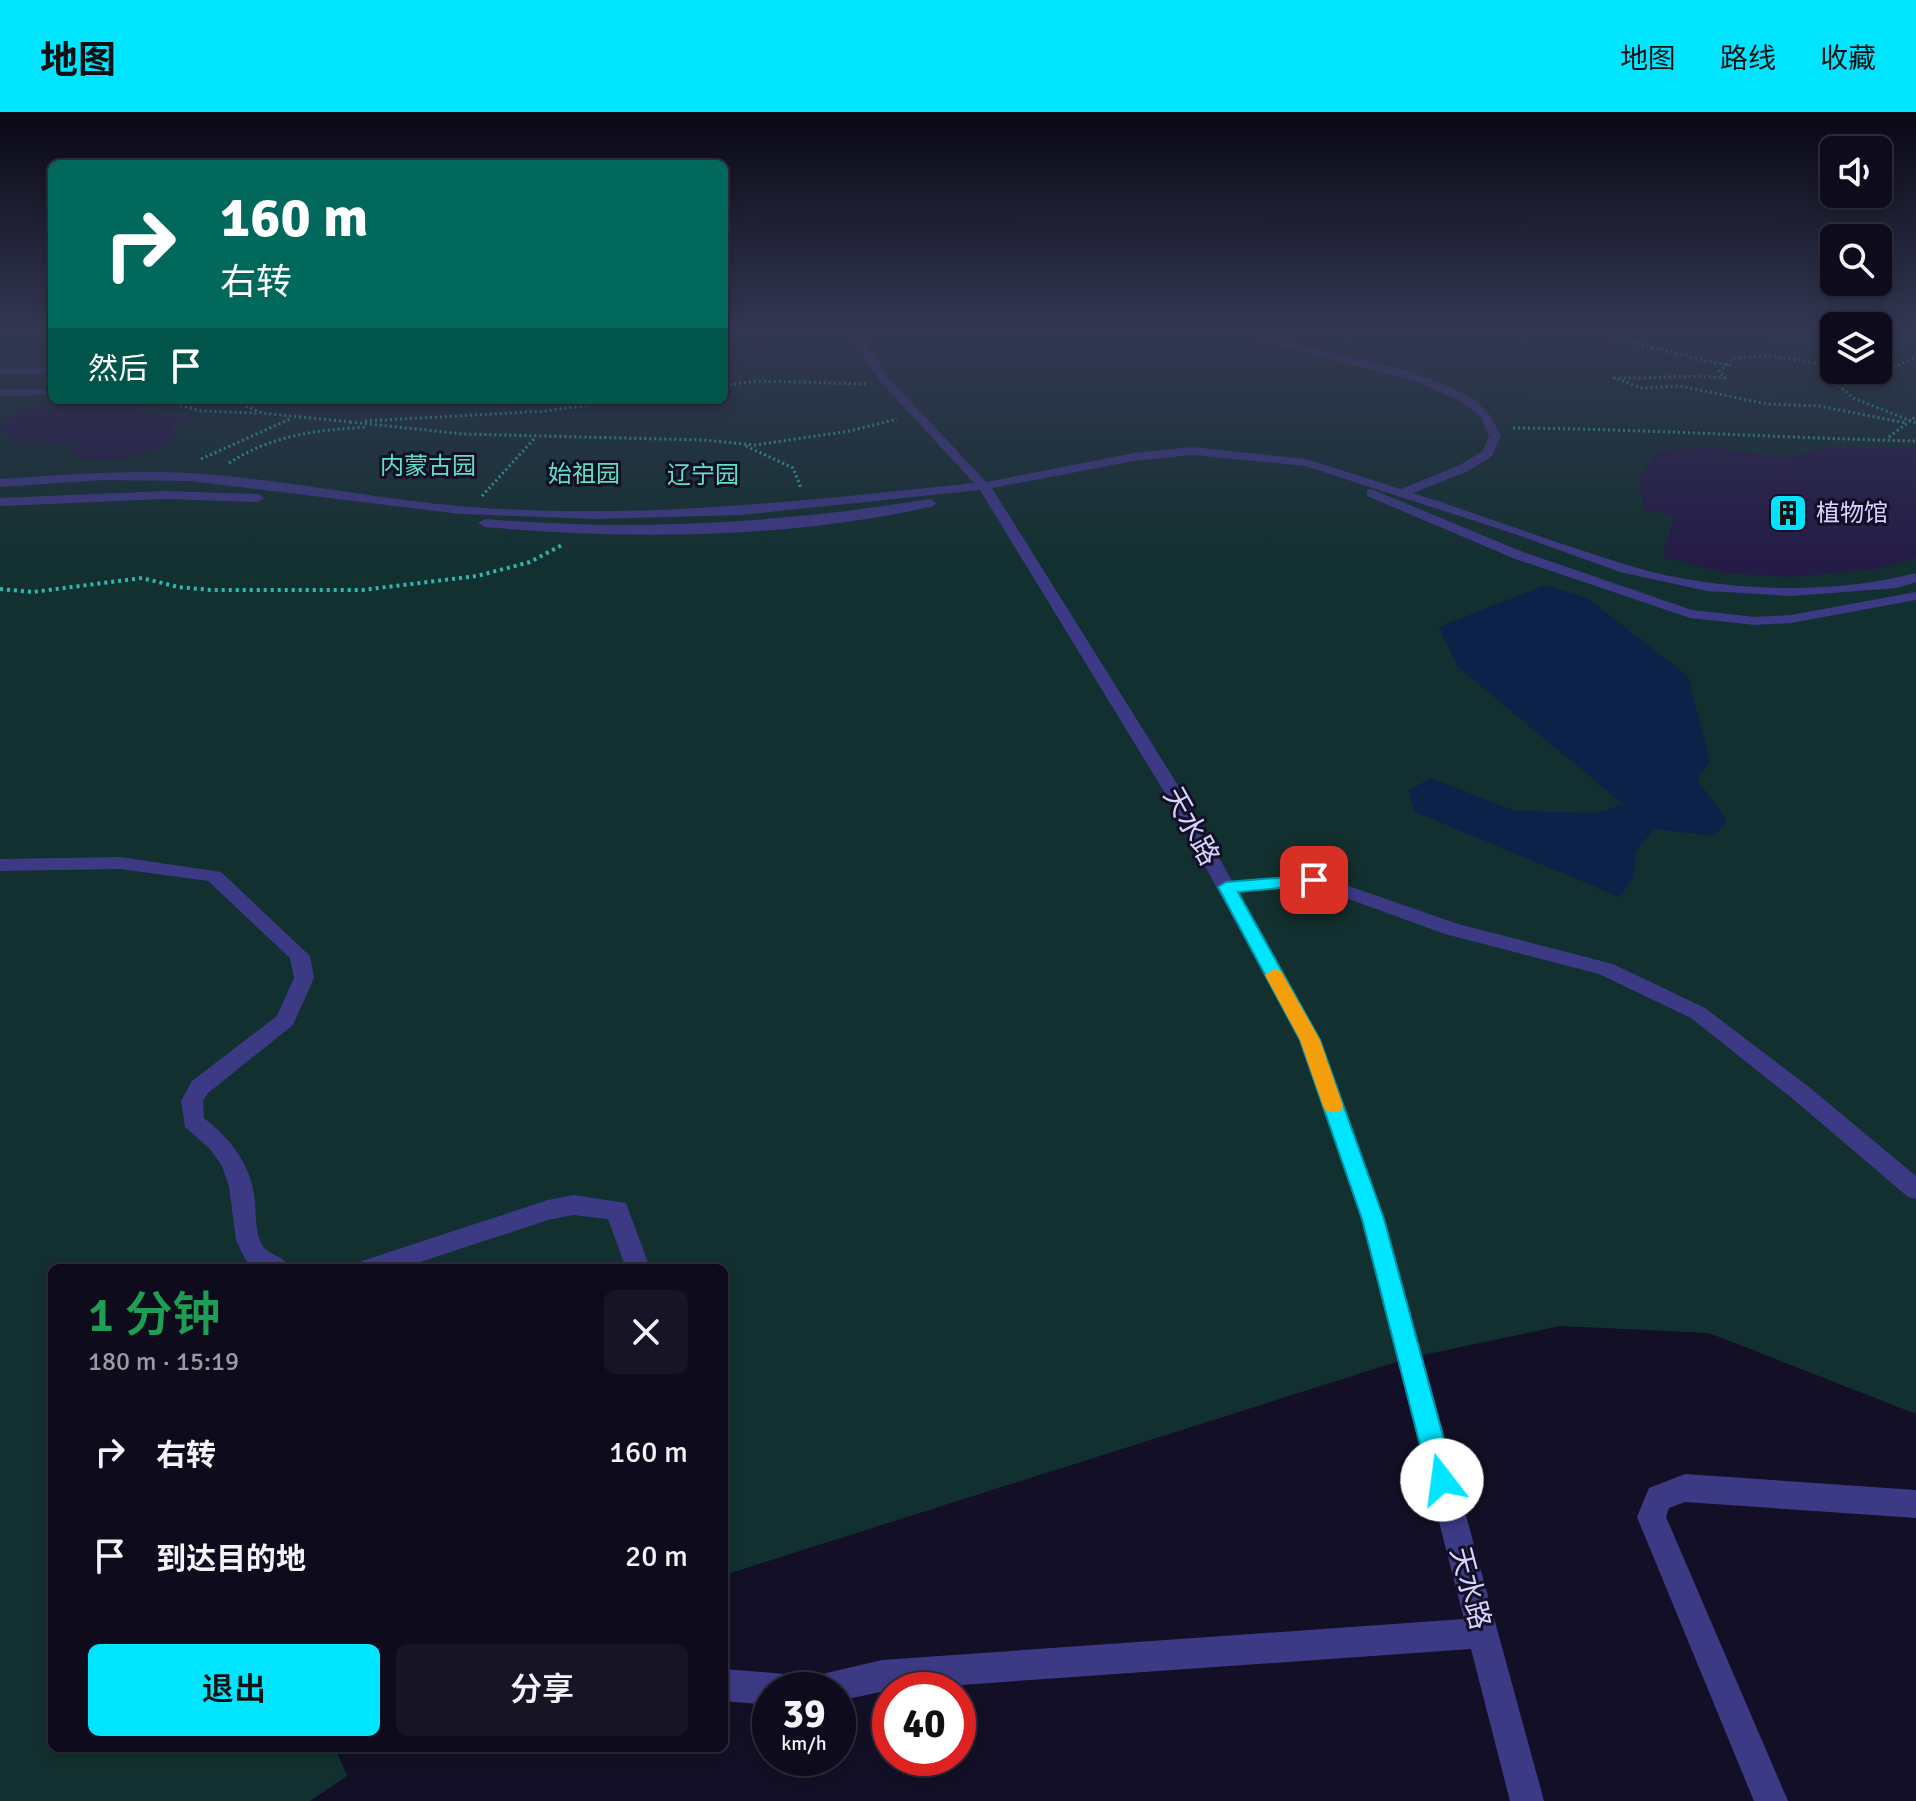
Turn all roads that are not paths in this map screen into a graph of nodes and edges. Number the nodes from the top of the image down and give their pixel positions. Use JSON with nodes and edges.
{"nodes":[{"id":1,"x":911,"y":409,"type":"edge"},
{"id":2,"x":1478,"y":409,"type":"edge"},
{"id":3,"x":1306,"y":463,"type":"junction"},
{"id":4,"x":0,"y":483,"type":"edge"},
{"id":5,"x":984,"y":486,"type":"junction"},
{"id":6,"x":1404,"y":492,"type":"junction"},
{"id":7,"x":1385,"y":500,"type":"junction"},
{"id":8,"x":0,"y":502,"type":"edge"},
{"id":9,"x":1916,"y":577,"type":"edge"},
{"id":10,"x":1916,"y":596,"type":"edge"},
{"id":11,"x":0,"y":865,"type":"edge"},
{"id":12,"x":1226,"y":887,"type":"junction"},
{"id":13,"x":1916,"y":1190,"type":"edge"},
{"id":14,"x":267,"y":1264,"type":"edge"},
{"id":15,"x":383,"y":1264,"type":"edge"},
{"id":16,"x":637,"y":1264,"type":"edge"},
{"id":17,"x":1916,"y":1504,"type":"edge"},
{"id":18,"x":1483,"y":1633,"type":"junction"},
{"id":19,"x":856,"y":1681,"type":"edge"},
{"id":20,"x":728,"y":1685,"type":"edge"},
{"id":21,"x":752,"y":1687,"type":"edge"},
{"id":22,"x":1527,"y":1801,"type":"edge"},
{"id":23,"x":1771,"y":1801,"type":"edge"}],
"edges":[{"from":1,"to":5,"type":"street","name":"天水路"},
{"from":2,"to":6,"type":"street"},
{"from":3,"to":5,"type":"street"},
{"from":3,"to":6,"type":"street"},
{"from":3,"to":7,"type":"street"},
{"from":4,"to":5,"type":"street"},
{"from":5,"to":8,"type":"street"},
{"from":5,"to":12,"type":"street","name":"天水路"},
{"from":6,"to":7,"type":"street"},
{"from":6,"to":9,"type":"street"},
{"from":7,"to":10,"type":"street"},
{"from":11,"to":14,"type":"street"},
{"from":12,"to":13,"type":"street"},
{"from":12,"to":18,"type":"street","name":"天水路"},
{"from":15,"to":16,"type":"street"},
{"from":17,"to":23,"type":"street"},
{"from":18,"to":19,"type":"street"},
{"from":18,"to":22,"type":"street","name":"天水路"},
{"from":20,"to":21,"type":"street"}]}
